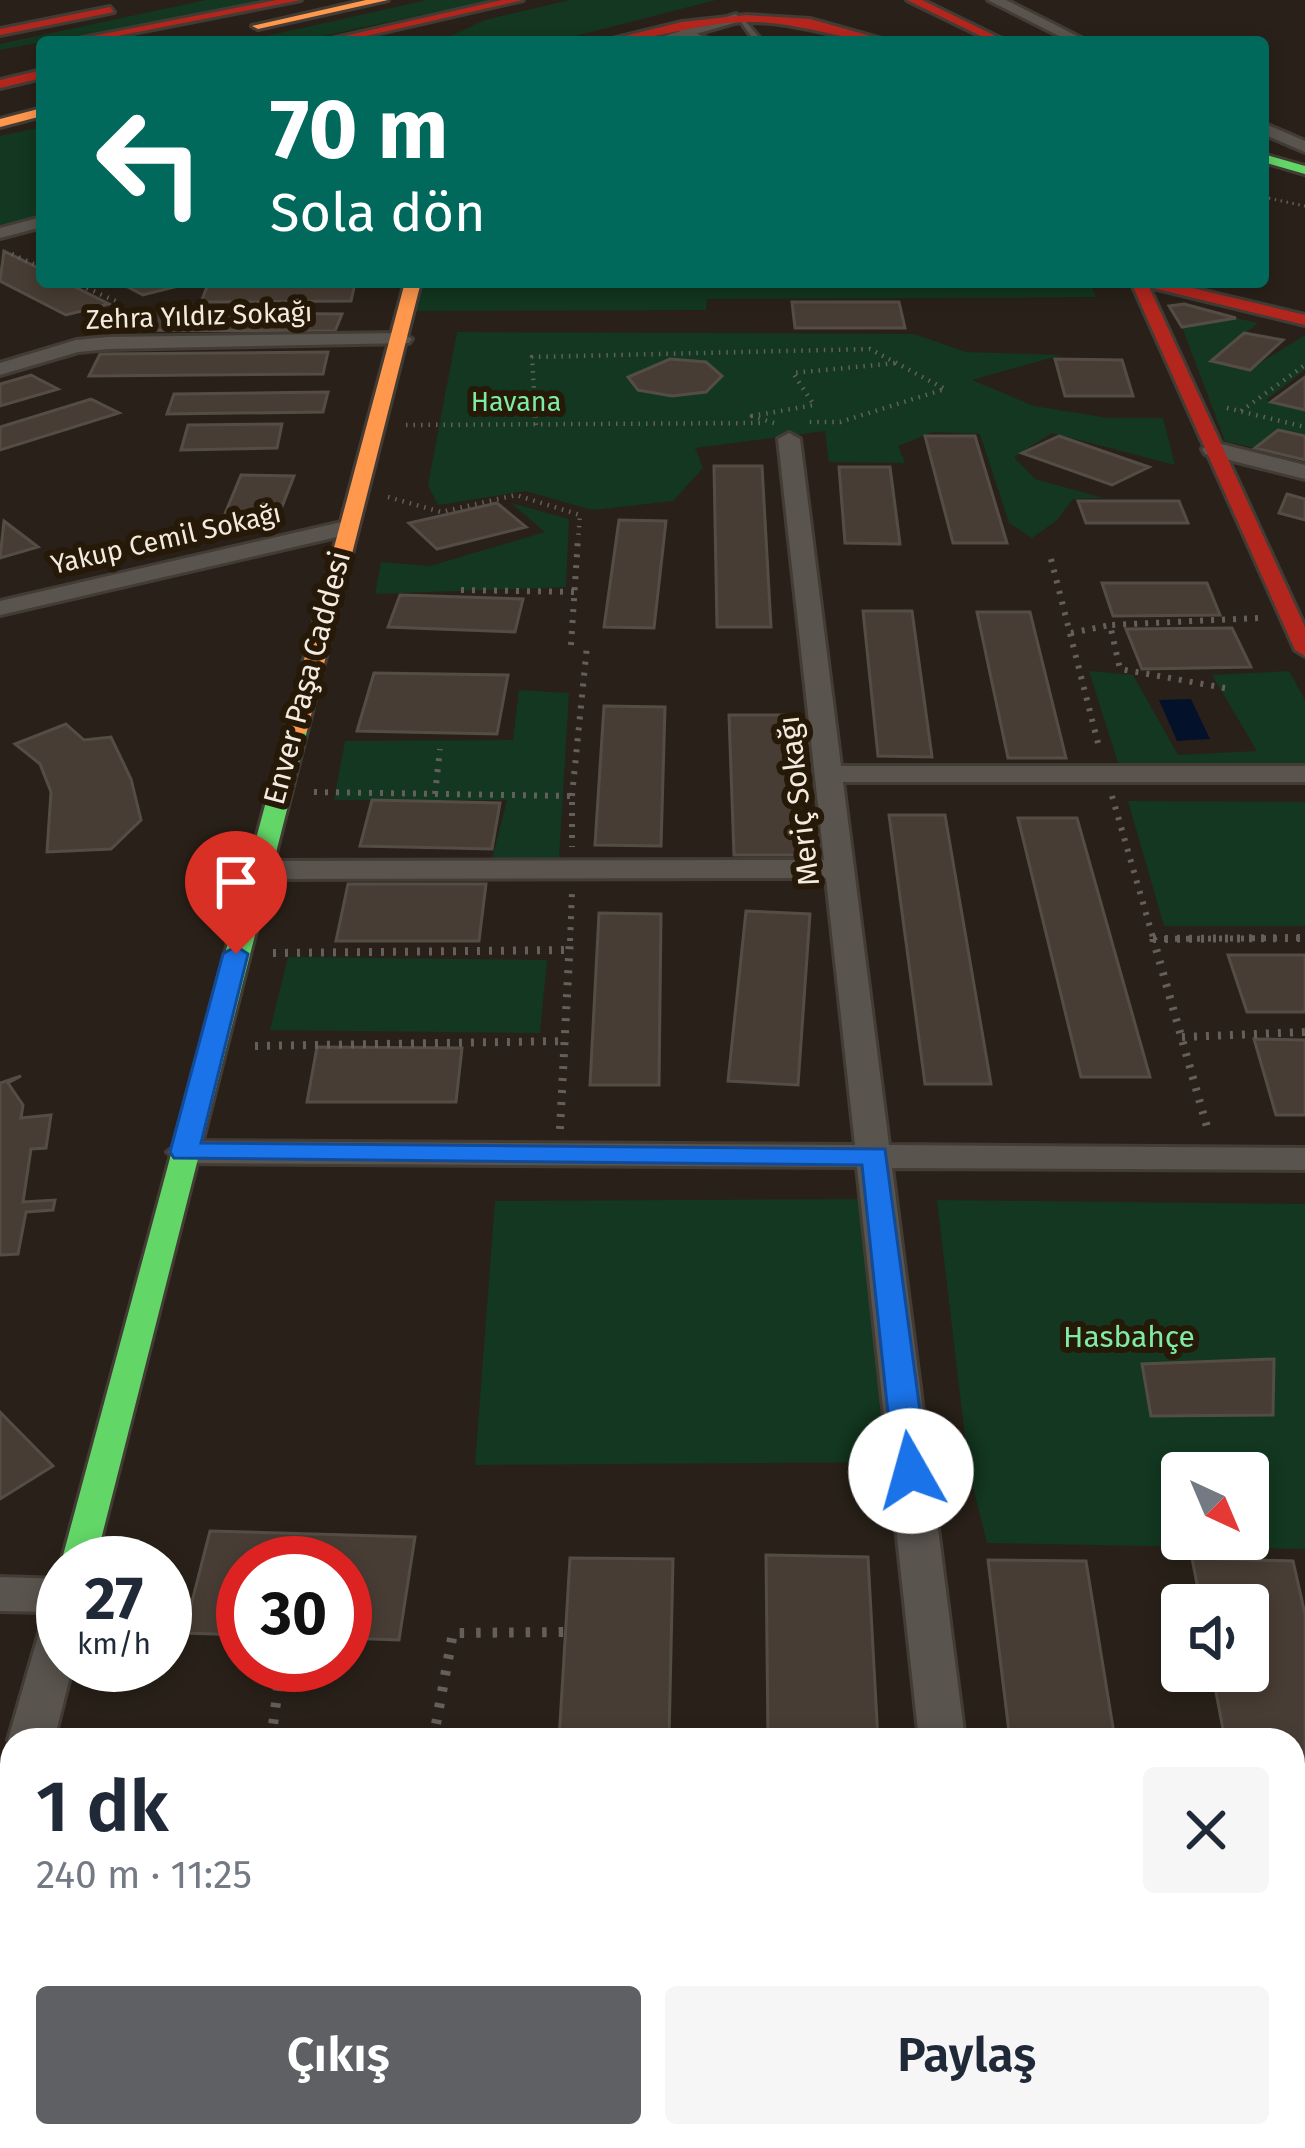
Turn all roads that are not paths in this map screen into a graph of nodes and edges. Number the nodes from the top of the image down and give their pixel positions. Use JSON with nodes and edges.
{"nodes":[{"id":1,"x":135,"y":0,"type":"edge"},
{"id":2,"x":169,"y":0,"type":"edge"},
{"id":3,"x":295,"y":0,"type":"edge"},
{"id":4,"x":320,"y":0,"type":"edge"},
{"id":5,"x":382,"y":0,"type":"edge"},
{"id":6,"x":517,"y":0,"type":"edge"},
{"id":7,"x":995,"y":0,"type":"edge"},
{"id":8,"x":544,"y":1,"type":"edge"},
{"id":9,"x":915,"y":2,"type":"edge"},
{"id":10,"x":735,"y":9,"type":"edge"},
{"id":11,"x":833,"y":9,"type":"edge"},
{"id":12,"x":74,"y":29,"type":"edge"},
{"id":13,"x":683,"y":31,"type":"junction"},
{"id":14,"x":0,"y":32,"type":"edge"},
{"id":15,"x":149,"y":36,"type":"edge"},
{"id":16,"x":211,"y":36,"type":"edge"},
{"id":17,"x":352,"y":36,"type":"edge"},
{"id":18,"x":439,"y":36,"type":"edge"},
{"id":19,"x":599,"y":36,"type":"edge"},
{"id":20,"x":633,"y":36,"type":"edge"},
{"id":21,"x":669,"y":36,"type":"edge"},
{"id":22,"x":696,"y":36,"type":"edge"},
{"id":23,"x":755,"y":36,"type":"edge"},
{"id":24,"x":880,"y":36,"type":"edge"},
{"id":25,"x":989,"y":36,"type":"edge"},
{"id":26,"x":1070,"y":36,"type":"edge"},
{"id":27,"x":36,"y":48,"type":"edge"},
{"id":28,"x":0,"y":55,"type":"edge"},
{"id":29,"x":36,"y":61,"type":"edge"},
{"id":30,"x":0,"y":69,"type":"edge"},
{"id":31,"x":36,"y":75,"type":"edge"},
{"id":32,"x":0,"y":83,"type":"edge"},
{"id":33,"x":36,"y":117,"type":"edge"},
{"id":34,"x":0,"y":126,"type":"edge"},
{"id":35,"x":1269,"y":131,"type":"edge"},
{"id":36,"x":1305,"y":147,"type":"edge"},
{"id":37,"x":1305,"y":159,"type":"edge"},
{"id":38,"x":1269,"y":164,"type":"edge"},
{"id":39,"x":1269,"y":164,"type":"edge"},
{"id":40,"x":1269,"y":166,"type":"edge"},
{"id":41,"x":1305,"y":170,"type":"edge"},
{"id":42,"x":1305,"y":184,"type":"edge"},
{"id":43,"x":36,"y":223,"type":"edge"},
{"id":44,"x":0,"y":232,"type":"edge"},
{"id":45,"x":412,"y":288,"type":"edge"},
{"id":46,"x":1142,"y":288,"type":"edge"},
{"id":47,"x":1180,"y":288,"type":"edge"},
{"id":48,"x":1305,"y":320,"type":"edge"},
{"id":49,"x":402,"y":339,"type":"junction"},
{"id":50,"x":0,"y":369,"type":"edge"},
{"id":51,"x":780,"y":431,"type":"road end"},
{"id":52,"x":1213,"y":449,"type":"junction"},
{"id":53,"x":1305,"y":472,"type":"edge"},
{"id":54,"x":346,"y":528,"type":"junction"},
{"id":55,"x":0,"y":608,"type":"edge"},
{"id":56,"x":1305,"y":650,"type":"edge"},
{"id":57,"x":829,"y":774,"type":"junction"},
{"id":58,"x":1305,"y":774,"type":"edge"},
{"id":59,"x":840,"y":869,"type":"junction"},
{"id":60,"x":257,"y":870,"type":"junction"},
{"id":61,"x":184,"y":1152,"type":"junction"},
{"id":62,"x":875,"y":1156,"type":"junction"},
{"id":63,"x":1305,"y":1159,"type":"edge"},
{"id":64,"x":84,"y":1536,"type":"edge"},
{"id":65,"x":0,"y":1594,"type":"edge"},
{"id":66,"x":36,"y":1595,"type":"edge"},
{"id":67,"x":44,"y":1692,"type":"edge"},
{"id":68,"x":34,"y":1728,"type":"edge"},
{"id":69,"x":941,"y":1728,"type":"edge"}],
"edges":[{"from":1,"to":12,"type":"main road"},
{"from":2,"to":12,"type":"main road"},
{"from":3,"to":12,"type":"main road"},
{"from":4,"to":15,"type":"main road"},
{"from":5,"to":16,"type":"main road"},
{"from":6,"to":17,"type":"main road"},
{"from":7,"to":26,"type":"street"},
{"from":8,"to":18,"type":"main road"},
{"from":9,"to":25,"type":"main road"},
{"from":10,"to":11,"type":"street"},
{"from":10,"to":13,"type":"street"},
{"from":10,"to":19,"type":"main road"},
{"from":10,"to":23,"type":"lane"},
{"from":11,"to":20,"type":"main road"},
{"from":11,"to":24,"type":"main road"},
{"from":12,"to":14,"type":"main road"},
{"from":13,"to":21,"type":"street"},
{"from":13,"to":22,"type":"lane"},
{"from":27,"to":28,"type":"main road"},
{"from":29,"to":30,"type":"main road"},
{"from":31,"to":32,"type":"main road"},
{"from":33,"to":34,"type":"main road"},
{"from":35,"to":36,"type":"street"},
{"from":37,"to":38,"type":"street"},
{"from":39,"to":41,"type":"main road"},
{"from":40,"to":42,"type":"main road"},
{"from":43,"to":44,"type":"street"},
{"from":45,"to":49,"type":"main road","name":"Enver Paşa Caddesi"},
{"from":46,"to":52,"type":"main road"},
{"from":47,"to":48,"type":"main road"},
{"from":49,"to":50,"type":"street","name":"Zehra Yıldız Sokağı"},
{"from":49,"to":54,"type":"main road","name":"Enver Paşa Caddesi"},
{"from":51,"to":57,"type":"street","name":"Meriç Sokağı"},
{"from":52,"to":53,"type":"street"},
{"from":52,"to":56,"type":"main road"},
{"from":54,"to":55,"type":"street","name":"Yakup Cemil Sokağı"},
{"from":54,"to":60,"type":"main road","name":"Enver Paşa Caddesi"},
{"from":57,"to":58,"type":"street"},
{"from":57,"to":59,"type":"street","name":"Meriç Sokağı"},
{"from":59,"to":60,"type":"street"},
{"from":59,"to":62,"type":"street","name":"Meriç Sokağı"},
{"from":60,"to":61,"type":"main road","name":"Enver Paşa Caddesi"},
{"from":61,"to":62,"type":"street"},
{"from":61,"to":64,"type":"main road","name":"Enver Paşa Caddesi"},
{"from":62,"to":63,"type":"street"},
{"from":62,"to":69,"type":"street","name":"Meriç Sokağı"},
{"from":65,"to":66,"type":"street"},
{"from":67,"to":68,"type":"street"}]}
